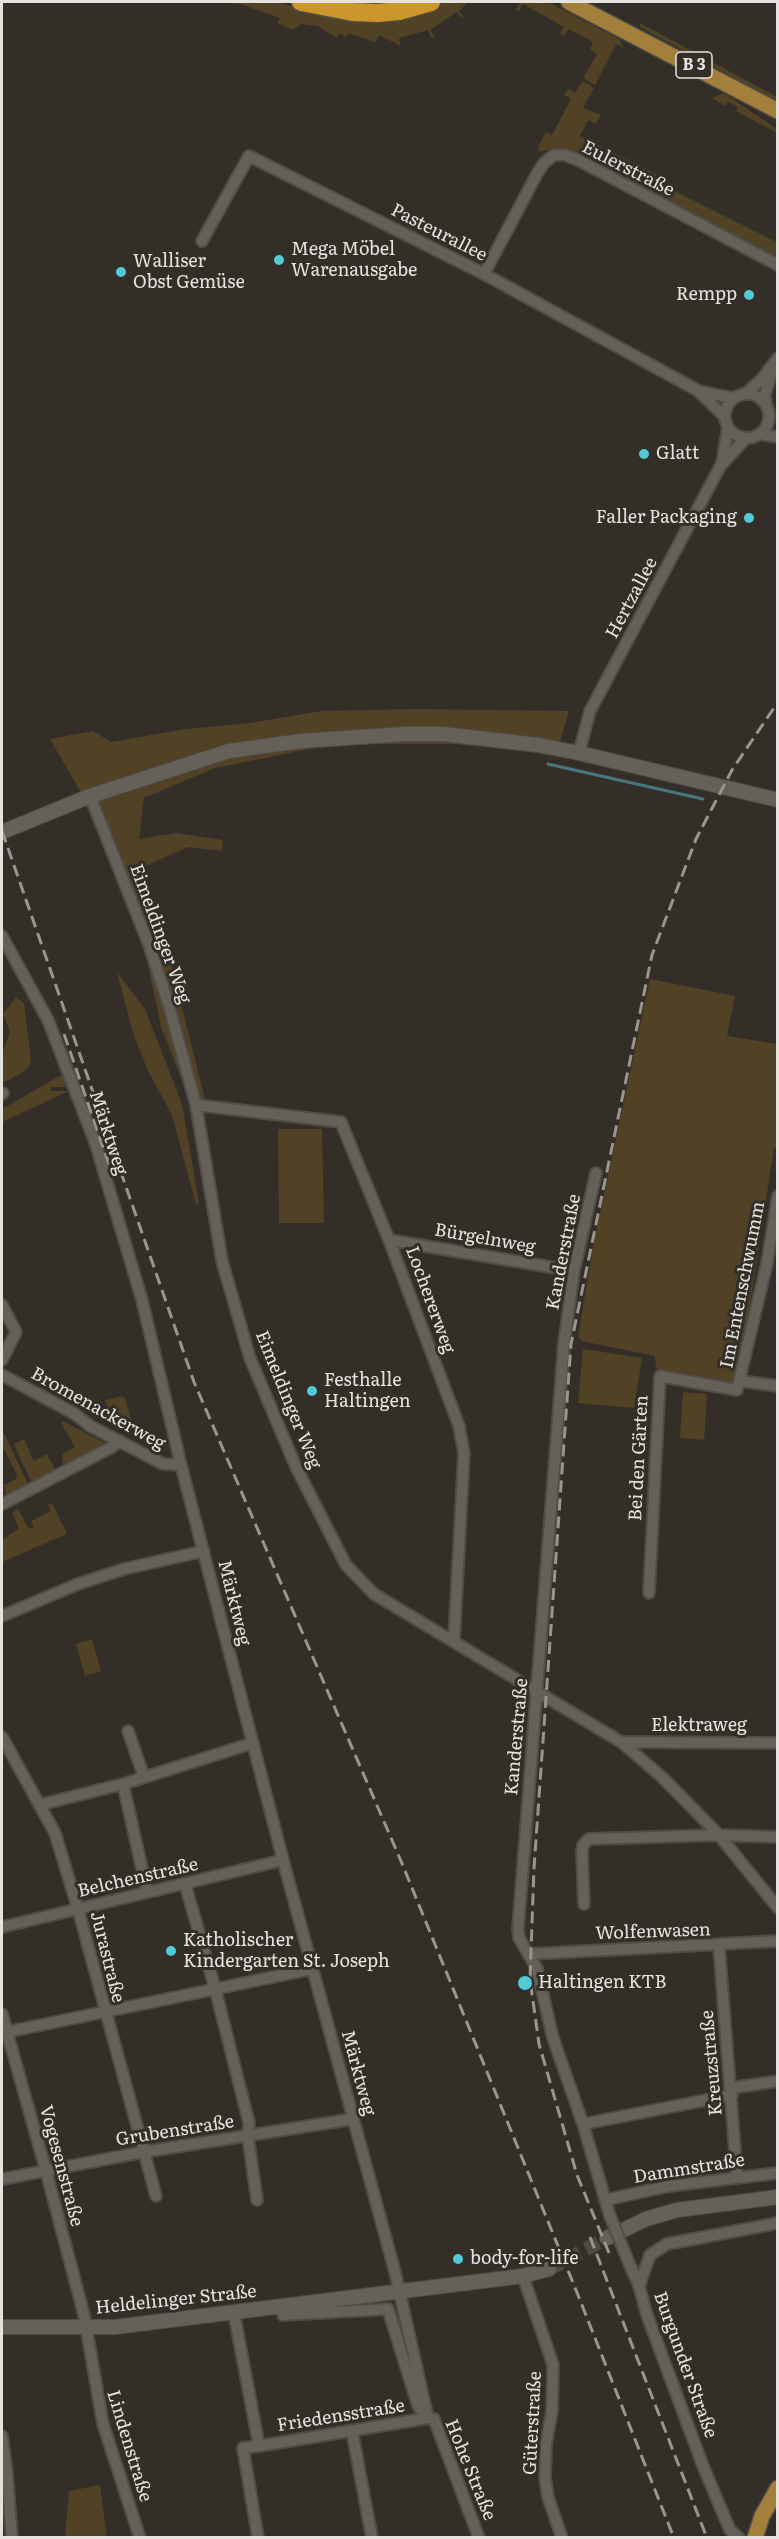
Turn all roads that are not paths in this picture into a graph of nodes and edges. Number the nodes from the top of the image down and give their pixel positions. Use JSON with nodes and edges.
{"nodes":[{"id":1,"x":302,"y":2,"type":"edge"},
{"id":2,"x":431,"y":2,"type":"edge"},
{"id":3,"x":569,"y":2,"type":"edge"},
{"id":4,"x":414,"y":4,"type":"edge"},
{"id":5,"x":777,"y":111,"type":"edge"},
{"id":6,"x":202,"y":241,"type":"dead end"},
{"id":7,"x":777,"y":265,"type":"edge"},
{"id":8,"x":484,"y":274,"type":"junction"},
{"id":9,"x":775,"y":362,"type":"edge"},
{"id":10,"x":697,"y":390,"type":"junction"},
{"id":11,"x":746,"y":393,"type":"junction"},
{"id":12,"x":733,"y":398,"type":"junction"},
{"id":13,"x":768,"y":409,"type":"junction"},
{"id":14,"x":726,"y":423,"type":"junction"},
{"id":15,"x":777,"y":425,"type":"edge"},
{"id":16,"x":760,"y":434,"type":"junction"},
{"id":17,"x":777,"y":436,"type":"edge"},
{"id":18,"x":746,"y":438,"type":"junction"},
{"id":19,"x":722,"y":463,"type":"junction"},
{"id":20,"x":579,"y":753,"type":"junction"},
{"id":21,"x":90,"y":796,"type":"junction"},
{"id":22,"x":777,"y":800,"type":"edge"},
{"id":23,"x":2,"y":832,"type":"edge"},
{"id":24,"x":2,"y":936,"type":"edge"},
{"id":25,"x":196,"y":1105,"type":"junction"},
{"id":26,"x":596,"y":1173,"type":"dead end"},
{"id":27,"x":777,"y":1196,"type":"edge"},
{"id":28,"x":389,"y":1240,"type":"junction"},
{"id":29,"x":574,"y":1271,"type":"junction"},
{"id":30,"x":2,"y":1305,"type":"edge"},
{"id":31,"x":2,"y":1360,"type":"edge"},
{"id":32,"x":2,"y":1375,"type":"edge"},
{"id":33,"x":741,"y":1381,"type":"junction"},
{"id":34,"x":777,"y":1386,"type":"edge"},
{"id":35,"x":120,"y":1441,"type":"junction"},
{"id":36,"x":181,"y":1465,"type":"junction"},
{"id":37,"x":2,"y":1504,"type":"edge"},
{"id":38,"x":204,"y":1551,"type":"junction"},
{"id":39,"x":649,"y":1593,"type":"dead end"},
{"id":40,"x":2,"y":1616,"type":"edge"},
{"id":41,"x":454,"y":1641,"type":"junction"},
{"id":42,"x":538,"y":1690,"type":"junction"},
{"id":43,"x":128,"y":1731,"type":"dead end"},
{"id":44,"x":2,"y":1737,"type":"edge"},
{"id":45,"x":621,"y":1742,"type":"junction"},
{"id":46,"x":253,"y":1743,"type":"junction"},
{"id":47,"x":777,"y":1743,"type":"edge"},
{"id":48,"x":144,"y":1777,"type":"junction"},
{"id":49,"x":123,"y":1784,"type":"junction"},
{"id":50,"x":39,"y":1805,"type":"junction"},
{"id":51,"x":719,"y":1836,"type":"junction"},
{"id":52,"x":777,"y":1837,"type":"edge"},
{"id":53,"x":283,"y":1860,"type":"junction"},
{"id":54,"x":185,"y":1884,"type":"junction"},
{"id":55,"x":147,"y":1891,"type":"junction"},
{"id":56,"x":584,"y":1904,"type":"dead end"},
{"id":57,"x":777,"y":1908,"type":"edge"},
{"id":58,"x":78,"y":1909,"type":"junction"},
{"id":59,"x":2,"y":1928,"type":"edge"},
{"id":60,"x":777,"y":1941,"type":"edge"},
{"id":61,"x":719,"y":1946,"type":"junction"},
{"id":62,"x":530,"y":1954,"type":"junction"},
{"id":63,"x":312,"y":1969,"type":"junction"},
{"id":64,"x":215,"y":1988,"type":"junction"},
{"id":65,"x":104,"y":2012,"type":"junction"},
{"id":66,"x":2,"y":2014,"type":"edge"},
{"id":67,"x":4,"y":2032,"type":"edge"},
{"id":68,"x":777,"y":2081,"type":"edge"},
{"id":69,"x":732,"y":2092,"type":"junction"},
{"id":70,"x":354,"y":2119,"type":"junction"},
{"id":71,"x":583,"y":2124,"type":"junction"},
{"id":72,"x":248,"y":2136,"type":"junction"},
{"id":73,"x":143,"y":2152,"type":"junction"},
{"id":74,"x":46,"y":2171,"type":"junction"},
{"id":75,"x":777,"y":2173,"type":"edge"},
{"id":76,"x":737,"y":2177,"type":"junction"},
{"id":77,"x":2,"y":2180,"type":"edge"},
{"id":78,"x":156,"y":2196,"type":"dead end"},
{"id":79,"x":777,"y":2197,"type":"edge"},
{"id":80,"x":257,"y":2200,"type":"dead end"},
{"id":81,"x":605,"y":2200,"type":"junction"},
{"id":82,"x":777,"y":2223,"type":"edge"},
{"id":83,"x":607,"y":2238,"type":"tunnel mouth"},
{"id":84,"x":549,"y":2269,"type":"tunnel mouth"},
{"id":85,"x":524,"y":2276,"type":"junction"},
{"id":86,"x":639,"y":2286,"type":"junction"},
{"id":87,"x":399,"y":2292,"type":"junction"},
{"id":88,"x":282,"y":2307,"type":"junction"},
{"id":89,"x":388,"y":2309,"type":"joint"},
{"id":90,"x":234,"y":2313,"type":"junction"},
{"id":91,"x":2,"y":2327,"type":"edge"},
{"id":92,"x":85,"y":2327,"type":"junction"},
{"id":93,"x":428,"y":2418,"type":"junction"},
{"id":94,"x":352,"y":2431,"type":"junction"},
{"id":95,"x":2,"y":2436,"type":"edge"},
{"id":96,"x":259,"y":2446,"type":"junction"},
{"id":97,"x":777,"y":2488,"type":"edge"},
{"id":98,"x":12,"y":2538,"type":"edge"},
{"id":99,"x":140,"y":2538,"type":"edge"},
{"id":100,"x":258,"y":2538,"type":"edge"},
{"id":101,"x":372,"y":2538,"type":"edge"},
{"id":102,"x":479,"y":2538,"type":"edge"},
{"id":103,"x":562,"y":2538,"type":"edge"},
{"id":104,"x":739,"y":2538,"type":"edge"},
{"id":105,"x":755,"y":2538,"type":"edge"}],
"edges":[{"from":1,"to":4,"type":"highway"},
{"from":2,"to":4,"type":"highway"},
{"from":3,"to":5,"type":"main road","number":"B 3"},
{"from":6,"to":8,"type":"street","name":"Pasteurallee"},
{"from":7,"to":8,"type":"street","name":"Eulerstraße"},
{"from":8,"to":10,"type":"street","name":"Pasteurallee"},
{"from":9,"to":11,"type":"street"},
{"from":9,"to":13,"type":"street"},
{"from":10,"to":12,"type":"street","name":"Pasteurallee"},
{"from":10,"to":14,"type":"street","name":"Pasteurallee"},
{"from":11,"to":12,"type":"street"},
{"from":11,"to":13,"type":"street"},
{"from":12,"to":14,"type":"street","name":"Hertzallee"},
{"from":13,"to":15,"type":"street"},
{"from":13,"to":16,"type":"street"},
{"from":14,"to":18,"type":"street"},
{"from":14,"to":19,"type":"street","name":"Hertzallee"},
{"from":16,"to":17,"type":"street"},
{"from":16,"to":18,"type":"street"},
{"from":18,"to":19,"type":"street","name":"Hertzallee"},
{"from":19,"to":20,"type":"street","name":"Hertzallee"},
{"from":20,"to":21,"type":"street"},
{"from":20,"to":22,"type":"street"},
{"from":21,"to":23,"type":"street"},
{"from":21,"to":25,"type":"street","name":"Eimeldinger Weg"},
{"from":24,"to":36,"type":"street","name":"Märktweg"},
{"from":25,"to":28,"type":"street","name":"Lochererweg"},
{"from":25,"to":41,"type":"street","name":"Eimeldinger Weg"},
{"from":26,"to":29,"type":"street","name":"Kanderstraße"},
{"from":27,"to":33,"type":"street","name":"Im Entenschwumm"},
{"from":28,"to":29,"type":"street","name":"Bürgelnweg"},
{"from":28,"to":41,"type":"street","name":"Lochererweg"},
{"from":29,"to":42,"type":"street","name":"Kanderstraße"},
{"from":30,"to":31,"type":"street"},
{"from":32,"to":35,"type":"street","name":"Bromenackerweg"},
{"from":33,"to":34,"type":"street"},
{"from":33,"to":39,"type":"street","name":"Bei den Gärten"},
{"from":35,"to":36,"type":"street","name":"Bromenackerweg"},
{"from":35,"to":37,"type":"street"},
{"from":36,"to":38,"type":"street","name":"Märktweg"},
{"from":38,"to":40,"type":"street"},
{"from":38,"to":46,"type":"street","name":"Märktweg"},
{"from":41,"to":42,"type":"street","name":"Eimeldinger Weg"},
{"from":42,"to":45,"type":"street","name":"Eimeldinger Weg"},
{"from":42,"to":62,"type":"street","name":"Kanderstraße"},
{"from":43,"to":48,"type":"street"},
{"from":44,"to":50,"type":"street","name":"Jurastraße"},
{"from":45,"to":47,"type":"street","name":"Elektraweg"},
{"from":45,"to":51,"type":"street","name":"Eimeldinger Weg"},
{"from":46,"to":48,"type":"street"},
{"from":46,"to":53,"type":"street","name":"Märktweg"},
{"from":48,"to":49,"type":"street"},
{"from":49,"to":50,"type":"street"},
{"from":49,"to":55,"type":"street"},
{"from":50,"to":58,"type":"street","name":"Jurastraße"},
{"from":51,"to":52,"type":"street"},
{"from":51,"to":56,"type":"street"},
{"from":51,"to":57,"type":"street","name":"Eimeldinger Weg"},
{"from":53,"to":54,"type":"street","name":"Belchenstraße"},
{"from":53,"to":63,"type":"street","name":"Märktweg"},
{"from":54,"to":55,"type":"street","name":"Belchenstraße"},
{"from":54,"to":64,"type":"street"},
{"from":55,"to":58,"type":"street","name":"Belchenstraße"},
{"from":58,"to":59,"type":"street","name":"Belchenstraße"},
{"from":58,"to":65,"type":"street","name":"Jurastraße"},
{"from":60,"to":61,"type":"street","name":"Wolfenwasen"},
{"from":61,"to":62,"type":"street","name":"Wolfenwasen"},
{"from":61,"to":69,"type":"street","name":"Kreuzstraße"},
{"from":62,"to":71,"type":"street","name":"Kanderstraße"},
{"from":63,"to":64,"type":"street"},
{"from":63,"to":70,"type":"street","name":"Märktweg"},
{"from":64,"to":65,"type":"street"},
{"from":64,"to":72,"type":"street"},
{"from":65,"to":67,"type":"street"},
{"from":65,"to":73,"type":"street","name":"Jurastraße"},
{"from":66,"to":67,"type":"street","name":"Vogesenstraße"},
{"from":67,"to":74,"type":"street","name":"Vogesenstraße"},
{"from":68,"to":69,"type":"street"},
{"from":69,"to":71,"type":"street"},
{"from":69,"to":76,"type":"street","name":"Kreuzstraße"},
{"from":70,"to":72,"type":"street","name":"Grubenstraße"},
{"from":70,"to":87,"type":"street","name":"Märktweg"},
{"from":71,"to":81,"type":"street","name":"Kanderstraße"},
{"from":72,"to":73,"type":"street","name":"Grubenstraße"},
{"from":72,"to":80,"type":"street"},
{"from":73,"to":74,"type":"street","name":"Grubenstraße"},
{"from":73,"to":78,"type":"street","name":"Jurastraße"},
{"from":74,"to":77,"type":"street","name":"Grubenstraße"},
{"from":74,"to":92,"type":"street","name":"Vogesenstraße"},
{"from":75,"to":76,"type":"street","name":"Dammstraße"},
{"from":76,"to":81,"type":"street","name":"Dammstraße"},
{"from":79,"to":83,"type":"street"},
{"from":81,"to":86,"type":"street","name":"Kanderstraße","bridge":true},
{"from":82,"to":86,"type":"street","name":"Burgunder Straße"},
{"from":84,"to":85,"type":"street","name":"Heldelinger Straße"},
{"from":85,"to":87,"type":"street","name":"Heldelinger Straße"},
{"from":85,"to":103,"type":"street","name":"Güterstraße"},
{"from":86,"to":104,"type":"street","name":"Burgunder Straße"},
{"from":87,"to":88,"type":"street","name":"Heldelinger Straße"},
{"from":87,"to":93,"type":"street","name":"Hohe Straße"},
{"from":88,"to":89,"type":"street","name":"Heldelinger Straße"},
{"from":88,"to":90,"type":"street","name":"Heldelinger Straße"},
{"from":89,"to":93,"type":"street","name":"Hohe Straße"},
{"from":90,"to":92,"type":"street","name":"Heldelinger Straße"},
{"from":90,"to":96,"type":"street"},
{"from":91,"to":92,"type":"street","name":"Heldelinger Straße"},
{"from":92,"to":99,"type":"street","name":"Lindenstraße"},
{"from":93,"to":94,"type":"street","name":"Friedensstraße"},
{"from":93,"to":102,"type":"street","name":"Hohe Straße"},
{"from":94,"to":96,"type":"street","name":"Friedensstraße"},
{"from":94,"to":101,"type":"street"},
{"from":95,"to":98,"type":"street"},
{"from":96,"to":100,"type":"street"},
{"from":97,"to":105,"type":"main road"}]}
